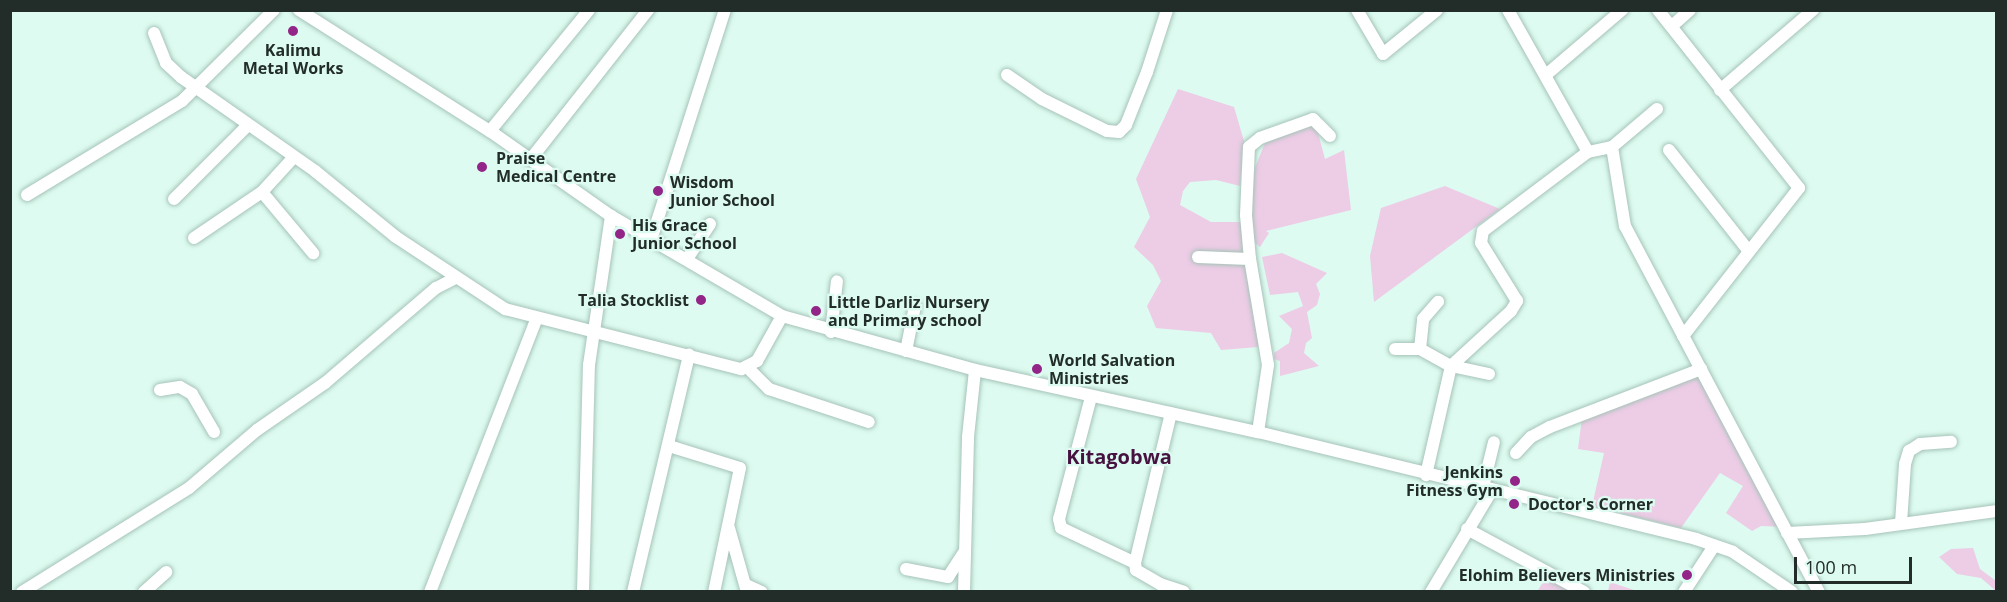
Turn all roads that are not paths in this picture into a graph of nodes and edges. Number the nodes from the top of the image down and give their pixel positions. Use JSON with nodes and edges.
{"nodes":[{"id":1,"x":274,"y":10,"type":"edge"},
{"id":2,"x":589,"y":10,"type":"edge"},
{"id":3,"x":648,"y":10,"type":"edge"},
{"id":4,"x":725,"y":10,"type":"edge"},
{"id":5,"x":1167,"y":10,"type":"edge"},
{"id":6,"x":1357,"y":10,"type":"edge"},
{"id":7,"x":1437,"y":10,"type":"edge"},
{"id":8,"x":1508,"y":10,"type":"edge"},
{"id":9,"x":1622,"y":10,"type":"edge"},
{"id":10,"x":1658,"y":10,"type":"edge"},
{"id":11,"x":1690,"y":10,"type":"edge"},
{"id":12,"x":1813,"y":10,"type":"edge"},
{"id":13,"x":306,"y":12,"type":"edge"},
{"id":14,"x":1671,"y":26,"type":"junction"},
{"id":15,"x":154,"y":33,"type":"dead end"},
{"id":16,"x":1547,"y":74,"type":"junction"},
{"id":17,"x":1007,"y":75,"type":"dead end"},
{"id":18,"x":198,"y":86,"type":"junction"},
{"id":19,"x":1720,"y":90,"type":"junction"},
{"id":20,"x":1657,"y":109,"type":"dead end"},
{"id":21,"x":247,"y":126,"type":"junction"},
{"id":22,"x":490,"y":131,"type":"junction"},
{"id":23,"x":1330,"y":136,"type":"dead end"},
{"id":24,"x":1612,"y":147,"type":"junction"},
{"id":25,"x":1670,"y":150,"type":"dead end"},
{"id":26,"x":1588,"y":152,"type":"junction"},
{"id":27,"x":294,"y":157,"type":"junction"},
{"id":28,"x":530,"y":160,"type":"junction"},
{"id":29,"x":262,"y":192,"type":"junction"},
{"id":30,"x":27,"y":195,"type":"dead end"},
{"id":31,"x":174,"y":199,"type":"dead end"},
{"id":32,"x":611,"y":216,"type":"junction"},
{"id":33,"x":710,"y":224,"type":"dead end"},
{"id":34,"x":194,"y":238,"type":"dead end"},
{"id":35,"x":651,"y":240,"type":"junction"},
{"id":36,"x":1748,"y":250,"type":"junction"},
{"id":37,"x":313,"y":254,"type":"dead end"},
{"id":38,"x":1198,"y":257,"type":"dead end"},
{"id":39,"x":687,"y":259,"type":"junction"},
{"id":40,"x":1250,"y":259,"type":"junction"},
{"id":41,"x":435,"y":261,"type":"junction"},
{"id":42,"x":456,"y":278,"type":"junction"},
{"id":43,"x":837,"y":281,"type":"dead end"},
{"id":44,"x":436,"y":288,"type":"junction"},
{"id":45,"x":1438,"y":302,"type":"dead end"},
{"id":46,"x":915,"y":306,"type":"dead end"},
{"id":47,"x":782,"y":316,"type":"junction"},
{"id":48,"x":537,"y":318,"type":"junction"},
{"id":49,"x":831,"y":332,"type":"junction"},
{"id":50,"x":595,"y":333,"type":"junction"},
{"id":51,"x":1683,"y":336,"type":"junction"},
{"id":52,"x":1395,"y":349,"type":"dead end"},
{"id":53,"x":1420,"y":349,"type":"junction"},
{"id":54,"x":906,"y":351,"type":"junction"},
{"id":55,"x":689,"y":355,"type":"junction"},
{"id":56,"x":1451,"y":366,"type":"junction"},
{"id":57,"x":748,"y":368,"type":"junction"},
{"id":58,"x":1701,"y":369,"type":"junction"},
{"id":59,"x":975,"y":370,"type":"junction"},
{"id":60,"x":1489,"y":374,"type":"dead end"},
{"id":61,"x":160,"y":390,"type":"dead end"},
{"id":62,"x":1091,"y":396,"type":"junction"},
{"id":63,"x":1171,"y":413,"type":"junction"},
{"id":64,"x":870,"y":422,"type":"dead end"},
{"id":65,"x":214,"y":432,"type":"dead end"},
{"id":66,"x":1258,"y":432,"type":"junction"},
{"id":67,"x":1494,"y":442,"type":"dead end"},
{"id":68,"x":1951,"y":442,"type":"dead end"},
{"id":69,"x":669,"y":446,"type":"junction"},
{"id":70,"x":1516,"y":453,"type":"dead end"},
{"id":71,"x":1426,"y":475,"type":"junction"},
{"id":72,"x":1487,"y":488,"type":"junction"},
{"id":73,"x":1996,"y":511,"type":"edge"},
{"id":74,"x":1901,"y":523,"type":"junction"},
{"id":75,"x":729,"y":527,"type":"junction"},
{"id":76,"x":1467,"y":529,"type":"junction"},
{"id":77,"x":1787,"y":533,"type":"junction"},
{"id":78,"x":1714,"y":546,"type":"junction"},
{"id":79,"x":966,"y":550,"type":"junction"},
{"id":80,"x":1135,"y":563,"type":"junction"},
{"id":81,"x":906,"y":569,"type":"dead end"},
{"id":82,"x":166,"y":572,"type":"dead end"},
{"id":83,"x":746,"y":588,"type":"edge"},
{"id":84,"x":22,"y":591,"type":"edge"},
{"id":85,"x":144,"y":591,"type":"edge"},
{"id":86,"x":430,"y":591,"type":"edge"},
{"id":87,"x":583,"y":591,"type":"edge"},
{"id":88,"x":633,"y":591,"type":"edge"},
{"id":89,"x":714,"y":591,"type":"edge"},
{"id":90,"x":762,"y":591,"type":"edge"},
{"id":91,"x":964,"y":591,"type":"edge"},
{"id":92,"x":1184,"y":591,"type":"edge"},
{"id":93,"x":1431,"y":591,"type":"edge"},
{"id":94,"x":1584,"y":591,"type":"edge"},
{"id":95,"x":1684,"y":591,"type":"edge"},
{"id":96,"x":1792,"y":591,"type":"edge"},
{"id":97,"x":1819,"y":591,"type":"edge"}],
"edges":[{"from":1,"to":18,"type":"street"},
{"from":2,"to":22,"type":"street"},
{"from":3,"to":28,"type":"street"},
{"from":4,"to":35,"type":"street"},
{"from":5,"to":17,"type":"street"},
{"from":6,"to":7,"type":"street"},
{"from":8,"to":16,"type":"street"},
{"from":9,"to":16,"type":"street"},
{"from":10,"to":14,"type":"street"},
{"from":11,"to":14,"type":"street"},
{"from":12,"to":19,"type":"street"},
{"from":13,"to":22,"type":"street"},
{"from":14,"to":19,"type":"street"},
{"from":15,"to":18,"type":"street"},
{"from":16,"to":26,"type":"street"},
{"from":18,"to":21,"type":"street"},
{"from":18,"to":30,"type":"street"},
{"from":19,"to":36,"type":"street"},
{"from":20,"to":24,"type":"street"},
{"from":21,"to":27,"type":"street"},
{"from":21,"to":31,"type":"street"},
{"from":22,"to":28,"type":"street"},
{"from":23,"to":40,"type":"street"},
{"from":24,"to":26,"type":"street"},
{"from":24,"to":51,"type":"street"},
{"from":25,"to":36,"type":"street"},
{"from":26,"to":56,"type":"street"},
{"from":27,"to":29,"type":"street"},
{"from":27,"to":41,"type":"street"},
{"from":28,"to":32,"type":"street"},
{"from":29,"to":34,"type":"street"},
{"from":29,"to":37,"type":"street"},
{"from":32,"to":35,"type":"street"},
{"from":32,"to":50,"type":"street"},
{"from":33,"to":39,"type":"street"},
{"from":35,"to":39,"type":"street"},
{"from":36,"to":51,"type":"street"},
{"from":38,"to":40,"type":"street"},
{"from":39,"to":47,"type":"street"},
{"from":40,"to":66,"type":"street"},
{"from":41,"to":42,"type":"street"},
{"from":41,"to":44,"type":"street"},
{"from":42,"to":44,"type":"street"},
{"from":42,"to":48,"type":"street"},
{"from":43,"to":49,"type":"street"},
{"from":44,"to":84,"type":"street"},
{"from":45,"to":53,"type":"street"},
{"from":46,"to":54,"type":"street"},
{"from":47,"to":49,"type":"street"},
{"from":47,"to":57,"type":"street"},
{"from":48,"to":50,"type":"street"},
{"from":48,"to":86,"type":"street"},
{"from":49,"to":54,"type":"street"},
{"from":50,"to":55,"type":"street"},
{"from":50,"to":87,"type":"street"},
{"from":51,"to":58,"type":"street"},
{"from":52,"to":53,"type":"street"},
{"from":53,"to":56,"type":"street"},
{"from":54,"to":59,"type":"street"},
{"from":55,"to":57,"type":"street"},
{"from":55,"to":69,"type":"street"},
{"from":56,"to":60,"type":"street"},
{"from":56,"to":71,"type":"street"},
{"from":57,"to":64,"type":"street"},
{"from":58,"to":70,"type":"street"},
{"from":58,"to":77,"type":"street"},
{"from":59,"to":62,"type":"street"},
{"from":59,"to":79,"type":"street"},
{"from":61,"to":65,"type":"street"},
{"from":62,"to":63,"type":"street"},
{"from":62,"to":80,"type":"street"},
{"from":63,"to":66,"type":"street"},
{"from":63,"to":80,"type":"street"},
{"from":66,"to":71,"type":"street"},
{"from":67,"to":72,"type":"street"},
{"from":68,"to":74,"type":"street"},
{"from":69,"to":75,"type":"street"},
{"from":69,"to":88,"type":"street"},
{"from":71,"to":72,"type":"street"},
{"from":72,"to":76,"type":"street"},
{"from":72,"to":78,"type":"street"},
{"from":73,"to":74,"type":"street"},
{"from":74,"to":77,"type":"street"},
{"from":75,"to":83,"type":"street"},
{"from":75,"to":89,"type":"street"},
{"from":76,"to":93,"type":"street"},
{"from":76,"to":94,"type":"street"},
{"from":77,"to":97,"type":"street"},
{"from":78,"to":95,"type":"street"},
{"from":78,"to":96,"type":"street"},
{"from":79,"to":81,"type":"street"},
{"from":79,"to":91,"type":"street"},
{"from":80,"to":92,"type":"street"},
{"from":82,"to":85,"type":"street"},
{"from":83,"to":90,"type":"street"}]}
